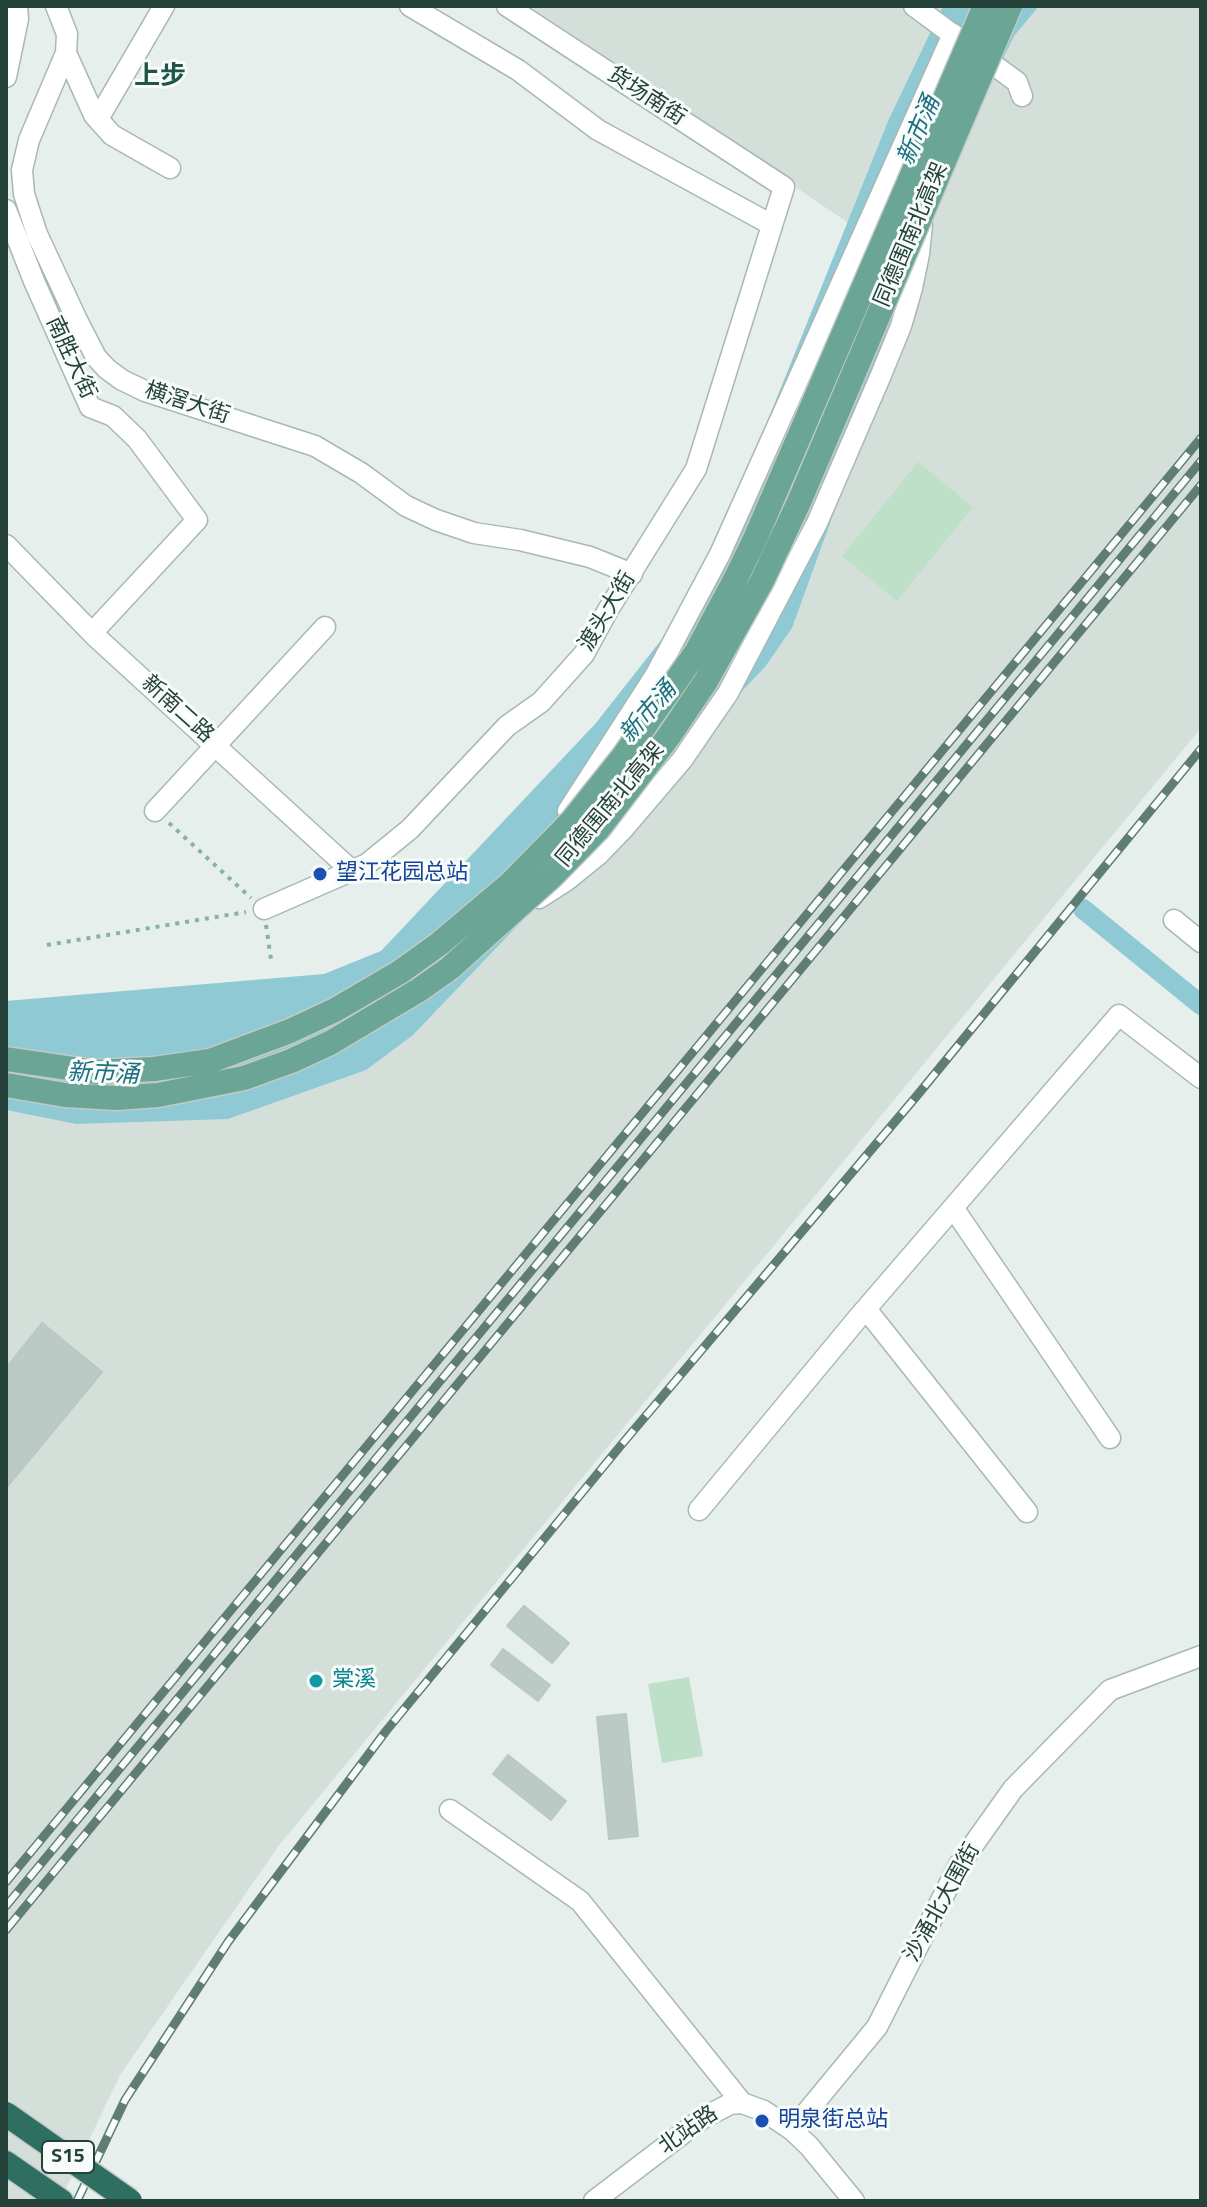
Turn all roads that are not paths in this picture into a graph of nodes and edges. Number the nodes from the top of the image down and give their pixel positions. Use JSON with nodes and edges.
{"nodes":[{"id":1,"x":17,"y":6,"type":"edge"},
{"id":2,"x":56,"y":6,"type":"edge"},
{"id":3,"x":164,"y":6,"type":"edge"},
{"id":4,"x":410,"y":6,"type":"edge"},
{"id":5,"x":507,"y":6,"type":"edge"},
{"id":6,"x":914,"y":6,"type":"edge"},
{"id":7,"x":985,"y":6,"type":"edge"},
{"id":8,"x":1010,"y":6,"type":"edge"},
{"id":9,"x":958,"y":38,"type":"junction"},
{"id":10,"x":66,"y":53,"type":"junction"},
{"id":11,"x":6,"y":77,"type":"edge"},
{"id":12,"x":1020,"y":89,"type":"dead end"},
{"id":13,"x":98,"y":119,"type":"junction"},
{"id":14,"x":170,"y":168,"type":"dead end"},
{"id":15,"x":784,"y":187,"type":"joint"},
{"id":16,"x":6,"y":210,"type":"edge"},
{"id":17,"x":772,"y":225,"type":"junction"},
{"id":18,"x":6,"y":545,"type":"edge"},
{"id":19,"x":632,"y":574,"type":"junction"},
{"id":20,"x":325,"y":627,"type":"dead end"},
{"id":21,"x":92,"y":633,"type":"junction"},
{"id":22,"x":215,"y":745,"type":"junction"},
{"id":23,"x":155,"y":811,"type":"road end"},
{"id":24,"x":538,"y":857,"type":"junction"},
{"id":25,"x":352,"y":871,"type":"junction"},
{"id":26,"x":264,"y":909,"type":"road end"},
{"id":27,"x":505,"y":920,"type":"junction"},
{"id":28,"x":1174,"y":920,"type":"dead end"},
{"id":29,"x":1201,"y":942,"type":"edge"},
{"id":30,"x":6,"y":1059,"type":"edge"},
{"id":31,"x":1201,"y":1078,"type":"edge"},
{"id":32,"x":6,"y":1085,"type":"edge"},
{"id":33,"x":954,"y":1209,"type":"junction"},
{"id":34,"x":866,"y":1309,"type":"junction"},
{"id":35,"x":1110,"y":1438,"type":"dead end"},
{"id":36,"x":699,"y":1510,"type":"dead end"},
{"id":37,"x":1027,"y":1512,"type":"dead end"},
{"id":38,"x":1201,"y":1656,"type":"edge"},
{"id":39,"x":450,"y":1810,"type":"dead end"},
{"id":40,"x":742,"y":2103,"type":"junction"},
{"id":41,"x":6,"y":2114,"type":"edge"},
{"id":42,"x":792,"y":2130,"type":"junction"},
{"id":43,"x":6,"y":2163,"type":"edge"},
{"id":44,"x":61,"y":2201,"type":"edge"},
{"id":45,"x":130,"y":2201,"type":"edge"},
{"id":46,"x":594,"y":2201,"type":"edge"},
{"id":47,"x":854,"y":2201,"type":"edge"}],
"edges":[{"from":1,"to":11,"type":"street"},
{"from":2,"to":10,"type":"street"},
{"from":3,"to":13,"type":"street"},
{"from":4,"to":17,"type":"street"},
{"from":5,"to":15,"type":"street","name":"货场南街"},
{"from":6,"to":9,"type":"street"},
{"from":7,"to":24,"type":"main road","name":"同德围南北高架","bridge":true},
{"from":8,"to":27,"type":"main road","name":"同德围南北高架","bridge":true},
{"from":9,"to":12,"type":"street","bridge":true},
{"from":9,"to":24,"type":"street","bridge":true},
{"from":9,"to":27,"type":"street","bridge":true},
{"from":10,"to":13,"type":"street"},
{"from":10,"to":19,"type":"street","name":"横滘大街"},
{"from":13,"to":14,"type":"street"},
{"from":15,"to":17,"type":"street","name":"渡头大街"},
{"from":16,"to":21,"type":"street","name":"南胜大街"},
{"from":17,"to":19,"type":"street","name":"渡头大街"},
{"from":18,"to":21,"type":"street","name":"新南二路"},
{"from":19,"to":25,"type":"street","name":"渡头大街"},
{"from":20,"to":22,"type":"street"},
{"from":21,"to":22,"type":"street","name":"新南二路"},
{"from":22,"to":23,"type":"street"},
{"from":22,"to":25,"type":"street","name":"新南二路"},
{"from":24,"to":30,"type":"main road","name":"同德围南北高架","bridge":true},
{"from":25,"to":26,"type":"street","name":"渡头大街"},
{"from":27,"to":32,"type":"main road","name":"同德围南北高架","bridge":true},
{"from":28,"to":29,"type":"street"},
{"from":31,"to":33,"type":"street"},
{"from":33,"to":34,"type":"street"},
{"from":33,"to":35,"type":"street"},
{"from":34,"to":36,"type":"street"},
{"from":34,"to":37,"type":"street"},
{"from":38,"to":42,"type":"street","name":"沙涌北大围街"},
{"from":39,"to":40,"type":"street"},
{"from":40,"to":42,"type":"street","name":"北站路"},
{"from":40,"to":46,"type":"street","name":"北站路"},
{"from":41,"to":45,"type":"highway","number":"S15","bridge":true},
{"from":42,"to":47,"type":"street","name":"北站路"},
{"from":43,"to":44,"type":"highway","number":"S15"}]}
